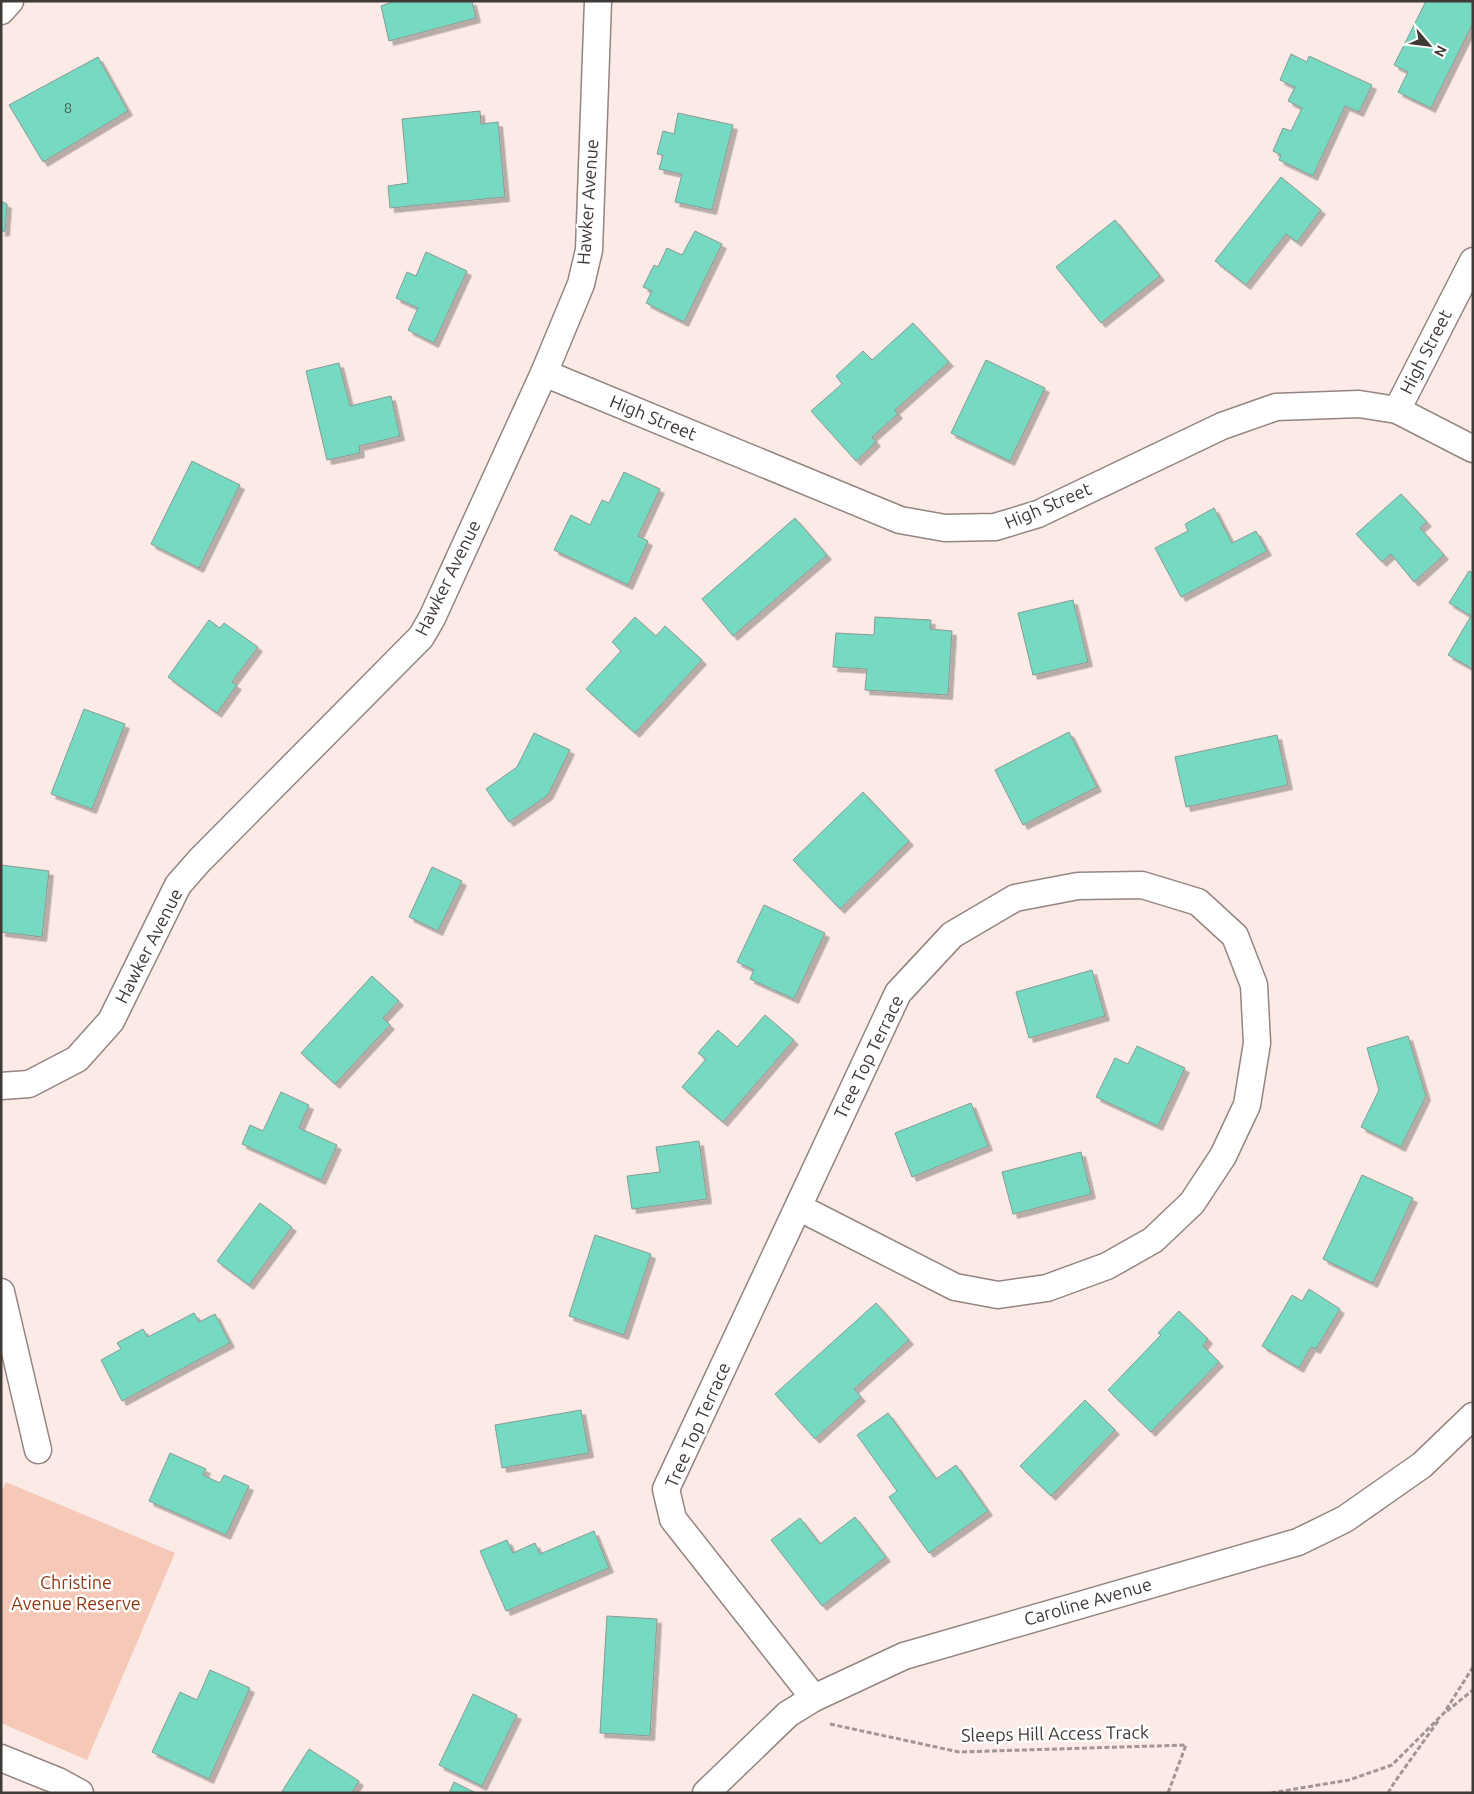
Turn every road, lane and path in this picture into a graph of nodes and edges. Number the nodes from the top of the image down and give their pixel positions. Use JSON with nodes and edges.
{"nodes":[{"id":1,"x":10,"y":1,"type":"edge"},
{"id":2,"x":598,"y":1,"type":"edge"},
{"id":3,"x":1,"y":11,"type":"edge"},
{"id":4,"x":1473,"y":261,"type":"edge"},
{"id":5,"x":544,"y":374,"type":"junction"},
{"id":6,"x":1397,"y":410,"type":"junction"},
{"id":7,"x":1473,"y":449,"type":"edge"},
{"id":8,"x":1,"y":1086,"type":"edge"},
{"id":9,"x":798,"y":1207,"type":"junction"},
{"id":10,"x":1,"y":1292,"type":"edge"},
{"id":11,"x":1473,"y":1416,"type":"edge"},
{"id":12,"x":38,"y":1450,"type":"dead end"},
{"id":13,"x":1473,"y":1667,"type":"edge"},
{"id":14,"x":1473,"y":1690,"type":"edge"},
{"id":15,"x":814,"y":1698,"type":"junction"},
{"id":16,"x":1444,"y":1713,"type":"junction"},
{"id":17,"x":788,"y":1714,"type":"junction"},
{"id":18,"x":1,"y":1758,"type":"edge"},
{"id":19,"x":80,"y":1793,"type":"edge"},
{"id":20,"x":706,"y":1793,"type":"edge"},
{"id":21,"x":1168,"y":1793,"type":"edge"},
{"id":22,"x":1271,"y":1793,"type":"edge"},
{"id":23,"x":1388,"y":1793,"type":"edge"}],
"edges":[{"from":1,"to":3,"type":"street"},
{"from":2,"to":5,"type":"street","name":"Hawker Avenue"},
{"from":4,"to":6,"type":"street","name":"High Street"},
{"from":5,"to":6,"type":"street","name":"High Street"},
{"from":5,"to":8,"type":"street","name":"Hawker Avenue"},
{"from":6,"to":7,"type":"street"},
{"from":9,"to":9,"type":"street","name":"Tree Top Terrace"},
{"from":9,"to":15,"type":"street","name":"Tree Top Terrace"},
{"from":10,"to":12,"type":"street"},
{"from":11,"to":15,"type":"street","name":"Caroline Avenue"},
{"from":13,"to":16,"type":"path"},
{"from":14,"to":16,"type":"path"},
{"from":15,"to":17,"type":"street","name":"Caroline Avenue"},
{"from":16,"to":22,"type":"path"},
{"from":16,"to":23,"type":"path"},
{"from":17,"to":20,"type":"street","name":"Caroline Avenue"},
{"from":17,"to":21,"type":"path","name":"Sleeps Hill Access Track"},
{"from":18,"to":19,"type":"street"}]}
